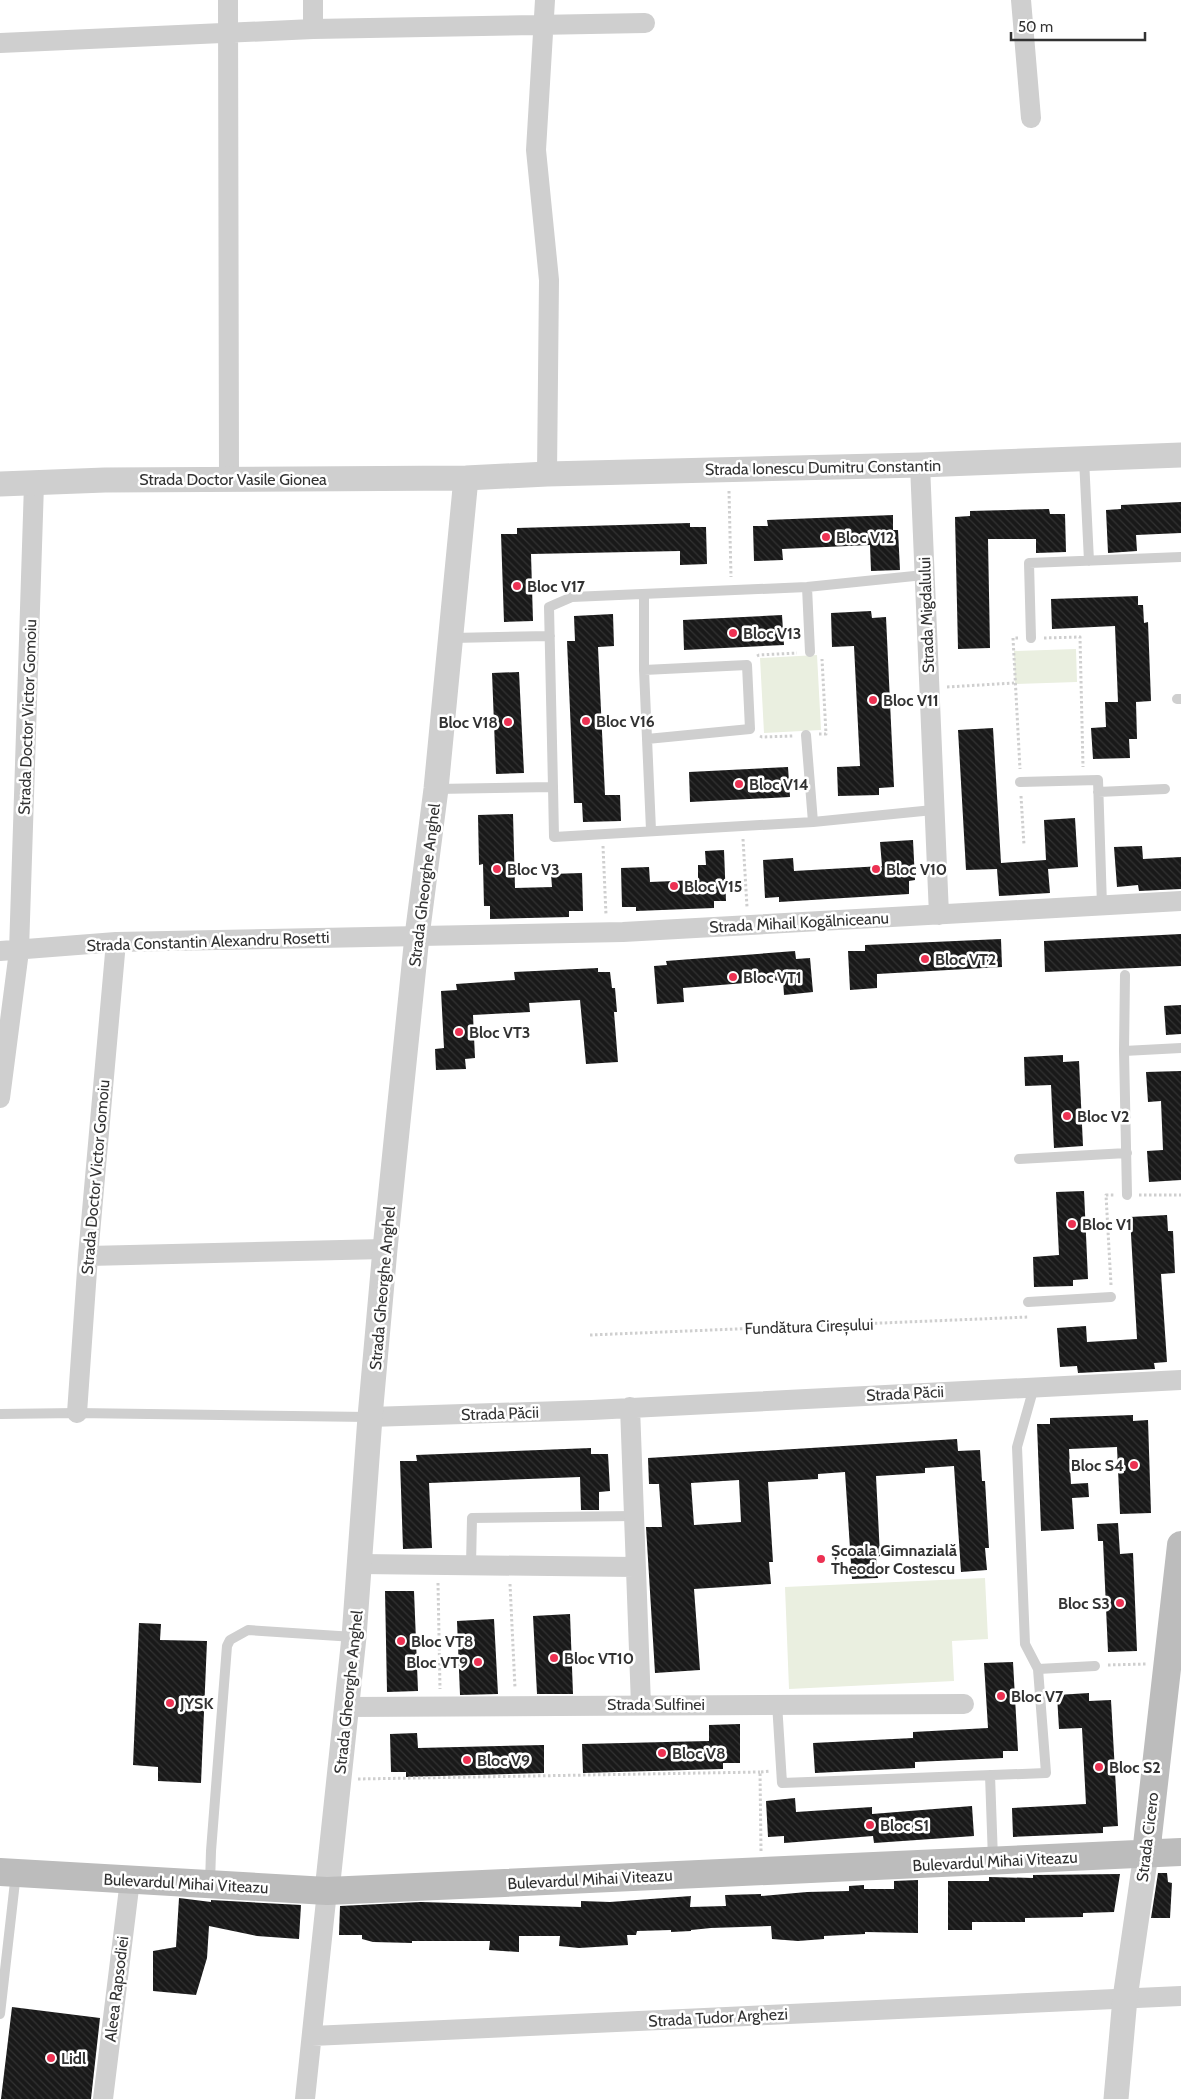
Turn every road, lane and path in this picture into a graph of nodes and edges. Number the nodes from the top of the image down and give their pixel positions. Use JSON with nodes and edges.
{"nodes":[{"id":1,"x":228,"y":0,"type":"edge"},
{"id":2,"x":313,"y":0,"type":"edge"},
{"id":3,"x":546,"y":0,"type":"edge"},
{"id":4,"x":1021,"y":0,"type":"edge"},
{"id":5,"x":645,"y":23,"type":"dead end"},
{"id":6,"x":544,"y":24,"type":"junction"},
{"id":7,"x":313,"y":29,"type":"junction"},
{"id":8,"x":228,"y":33,"type":"junction"},
{"id":9,"x":0,"y":43,"type":"edge"},
{"id":10,"x":1031,"y":118,"type":"dead end"},
{"id":11,"x":1181,"y":455,"type":"edge"},
{"id":12,"x":1084,"y":459,"type":"junction"},
{"id":13,"x":920,"y":465,"type":"junction"},
{"id":14,"x":728,"y":470,"type":"junction"},
{"id":15,"x":547,"y":474,"type":"junction"},
{"id":16,"x":466,"y":478,"type":"junction"},
{"id":17,"x":228,"y":479,"type":"junction"},
{"id":18,"x":0,"y":484,"type":"edge"},
{"id":19,"x":34,"y":484,"type":"junction"},
{"id":20,"x":1181,"y":557,"type":"edge"},
{"id":21,"x":1088,"y":561,"type":"junction"},
{"id":22,"x":924,"y":575,"type":"junction"},
{"id":23,"x":807,"y":587,"type":"junction"},
{"id":24,"x":732,"y":590,"type":"junction"},
{"id":25,"x":644,"y":594,"type":"junction"},
{"id":26,"x":550,"y":636,"type":"junction"},
{"id":27,"x":450,"y":638,"type":"junction"},
{"id":28,"x":1031,"y":638,"type":"junction"},
{"id":29,"x":810,"y":652,"type":"junction"},
{"id":30,"x":747,"y":665,"type":"junction"},
{"id":31,"x":644,"y":670,"type":"junction"},
{"id":32,"x":1014,"y":683,"type":"junction"},
{"id":33,"x":929,"y":688,"type":"junction"},
{"id":34,"x":750,"y":730,"type":"junction"},
{"id":35,"x":806,"y":735,"type":"junction"},
{"id":36,"x":647,"y":739,"type":"junction"},
{"id":37,"x":1083,"y":781,"type":"junction"},
{"id":38,"x":1020,"y":782,"type":"junction"},
{"id":39,"x":553,"y":787,"type":"junction"},
{"id":40,"x":436,"y":789,"type":"junction"},
{"id":41,"x":1165,"y":789,"type":"dead end"},
{"id":42,"x":1098,"y":792,"type":"junction"},
{"id":43,"x":933,"y":810,"type":"junction"},
{"id":44,"x":813,"y":822,"type":"junction"},
{"id":45,"x":742,"y":825,"type":"junction"},
{"id":46,"x":651,"y":830,"type":"junction"},
{"id":47,"x":603,"y":833,"type":"junction"},
{"id":48,"x":1024,"y":845,"type":"dead end"},
{"id":49,"x":1181,"y":901,"type":"edge"},
{"id":50,"x":1102,"y":906,"type":"junction"},
{"id":51,"x":939,"y":915,"type":"junction"},
{"id":52,"x":748,"y":925,"type":"junction"},
{"id":53,"x":606,"y":933,"type":"junction"},
{"id":54,"x":417,"y":936,"type":"junction"},
{"id":55,"x":116,"y":942,"type":"junction"},
{"id":56,"x":10,"y":951,"type":"edge"},
{"id":57,"x":1125,"y":975,"type":"dead end"},
{"id":58,"x":1181,"y":1048,"type":"edge"},
{"id":59,"x":1124,"y":1051,"type":"junction"},
{"id":60,"x":0,"y":1098,"type":"edge"},
{"id":61,"x":1126,"y":1153,"type":"junction"},
{"id":62,"x":1019,"y":1159,"type":"dead end"},
{"id":63,"x":1128,"y":1195,"type":"junction"},
{"id":64,"x":1181,"y":1195,"type":"edge"},
{"id":65,"x":385,"y":1249,"type":"junction"},
{"id":66,"x":88,"y":1256,"type":"junction"},
{"id":67,"x":1111,"y":1297,"type":"joint"},
{"id":68,"x":1028,"y":1302,"type":"dead end"},
{"id":69,"x":1029,"y":1317,"type":"dead end"},
{"id":70,"x":590,"y":1335,"type":"dead end"},
{"id":71,"x":1181,"y":1380,"type":"edge"},
{"id":72,"x":1034,"y":1387,"type":"junction"},
{"id":73,"x":630,"y":1407,"type":"junction"},
{"id":74,"x":77,"y":1413,"type":"junction"},
{"id":75,"x":0,"y":1414,"type":"edge"},
{"id":76,"x":370,"y":1417,"type":"junction"},
{"id":77,"x":634,"y":1516,"type":"junction"},
{"id":78,"x":1181,"y":1545,"type":"edge"},
{"id":79,"x":360,"y":1564,"type":"junction"},
{"id":80,"x":438,"y":1565,"type":"junction"},
{"id":81,"x":471,"y":1565,"type":"junction"},
{"id":82,"x":509,"y":1566,"type":"junction"},
{"id":83,"x":635,"y":1567,"type":"junction"},
{"id":84,"x":1178,"y":1593,"type":"edge"},
{"id":85,"x":354,"y":1637,"type":"junction"},
{"id":86,"x":1168,"y":1663,"type":"junction"},
{"id":87,"x":1095,"y":1666,"type":"joint"},
{"id":88,"x":1038,"y":1669,"type":"junction"},
{"id":89,"x":777,"y":1704,"type":"junction"},
{"id":90,"x":964,"y":1704,"type":"dead end"},
{"id":91,"x":641,"y":1705,"type":"junction"},
{"id":92,"x":440,"y":1706,"type":"junction"},
{"id":93,"x":516,"y":1706,"type":"junction"},
{"id":94,"x":347,"y":1707,"type":"junction"},
{"id":95,"x":781,"y":1770,"type":"junction"},
{"id":96,"x":760,"y":1772,"type":"junction"},
{"id":97,"x":990,"y":1775,"type":"junction"},
{"id":98,"x":339,"y":1779,"type":"junction"},
{"id":99,"x":1181,"y":1852,"type":"edge"},
{"id":100,"x":1146,"y":1854,"type":"junction"},
{"id":101,"x":993,"y":1861,"type":"junction"},
{"id":102,"x":8,"y":1872,"type":"edge"},
{"id":103,"x":762,"y":1872,"type":"junction"},
{"id":104,"x":130,"y":1880,"type":"junction"},
{"id":105,"x":210,"y":1884,"type":"junction"},
{"id":106,"x":327,"y":1891,"type":"junction"},
{"id":107,"x":1181,"y":1996,"type":"edge"},
{"id":108,"x":1125,"y":1998,"type":"junction"},
{"id":109,"x":0,"y":2014,"type":"edge"},
{"id":110,"x":312,"y":2036,"type":"junction"},
{"id":111,"x":103,"y":2099,"type":"edge"},
{"id":112,"x":305,"y":2099,"type":"edge"},
{"id":113,"x":1116,"y":2099,"type":"edge"}],
"edges":[{"from":1,"to":8,"type":"street"},
{"from":2,"to":7,"type":"street"},
{"from":3,"to":6,"type":"street"},
{"from":4,"to":10,"type":"street"},
{"from":5,"to":6,"type":"street"},
{"from":6,"to":7,"type":"street"},
{"from":6,"to":15,"type":"street"},
{"from":7,"to":8,"type":"street"},
{"from":8,"to":9,"type":"street"},
{"from":8,"to":17,"type":"street"},
{"from":11,"to":12,"type":"street","name":"Strada Ionescu Dumitru Constantin"},
{"from":12,"to":13,"type":"street","name":"Strada Ionescu Dumitru Constantin"},
{"from":12,"to":21,"type":"lane"},
{"from":13,"to":14,"type":"street","name":"Strada Ionescu Dumitru Constantin"},
{"from":13,"to":22,"type":"street","name":"Strada Migdalului"},
{"from":14,"to":15,"type":"street","name":"Strada Ionescu Dumitru Constantin"},
{"from":14,"to":24,"type":"path"},
{"from":15,"to":16,"type":"street","name":"Strada Ionescu Dumitru Constantin"},
{"from":16,"to":17,"type":"street","name":"Strada Doctor Vasile Gionea"},
{"from":16,"to":27,"type":"street","name":"Strada Gheorghe Anghel"},
{"from":17,"to":19,"type":"street","name":"Strada Doctor Vasile Gionea"},
{"from":18,"to":19,"type":"street","name":"Strada Doctor Vasile Gionea"},
{"from":19,"to":56,"type":"street","name":"Strada Doctor Victor Gomoiu"},
{"from":20,"to":21,"type":"lane"},
{"from":21,"to":28,"type":"lane"},
{"from":22,"to":23,"type":"lane"},
{"from":22,"to":33,"type":"street","name":"Strada Migdalului"},
{"from":23,"to":24,"type":"lane"},
{"from":23,"to":29,"type":"lane"},
{"from":24,"to":25,"type":"lane"},
{"from":25,"to":26,"type":"lane"},
{"from":25,"to":31,"type":"lane"},
{"from":26,"to":27,"type":"lane"},
{"from":26,"to":39,"type":"lane"},
{"from":27,"to":40,"type":"street","name":"Strada Gheorghe Anghel"},
{"from":28,"to":32,"type":"path"},
{"from":28,"to":37,"type":"path"},
{"from":29,"to":30,"type":"path"},
{"from":29,"to":35,"type":"path"},
{"from":30,"to":31,"type":"lane"},
{"from":30,"to":34,"type":"lane"},
{"from":31,"to":36,"type":"lane"},
{"from":32,"to":33,"type":"path"},
{"from":32,"to":38,"type":"path"},
{"from":33,"to":43,"type":"street","name":"Strada Migdalului"},
{"from":34,"to":35,"type":"path"},
{"from":34,"to":36,"type":"lane"},
{"from":35,"to":44,"type":"lane"},
{"from":36,"to":46,"type":"lane"},
{"from":37,"to":38,"type":"lane"},
{"from":37,"to":42,"type":"lane"},
{"from":38,"to":48,"type":"path"},
{"from":39,"to":40,"type":"lane"},
{"from":39,"to":47,"type":"lane"},
{"from":40,"to":54,"type":"street","name":"Strada Gheorghe Anghel"},
{"from":41,"to":42,"type":"lane"},
{"from":42,"to":50,"type":"lane"},
{"from":43,"to":44,"type":"lane"},
{"from":43,"to":51,"type":"street","name":"Strada Migdalului"},
{"from":44,"to":45,"type":"lane"},
{"from":45,"to":46,"type":"lane"},
{"from":45,"to":52,"type":"path"},
{"from":46,"to":47,"type":"lane"},
{"from":47,"to":53,"type":"path"},
{"from":49,"to":50,"type":"street","name":"Strada Mihail Kogălniceanu"},
{"from":50,"to":51,"type":"street","name":"Strada Mihail Kogălniceanu"},
{"from":51,"to":52,"type":"street","name":"Strada Mihail Kogălniceanu"},
{"from":52,"to":53,"type":"street","name":"Strada Mihail Kogălniceanu"},
{"from":53,"to":54,"type":"street","name":"Strada Mihail Kogălniceanu"},
{"from":54,"to":55,"type":"street","name":"Strada Constantin Alexandru Rosetti"},
{"from":54,"to":65,"type":"street","name":"Strada Gheorghe Anghel"},
{"from":55,"to":56,"type":"street","name":"Strada Constantin Alexandru Rosetti"},
{"from":55,"to":66,"type":"street","name":"Strada Doctor Victor Gomoiu"},
{"from":56,"to":60,"type":"street","name":"Strada Doctor Victor Gomoiu"},
{"from":57,"to":59,"type":"lane"},
{"from":58,"to":59,"type":"lane"},
{"from":59,"to":61,"type":"lane"},
{"from":61,"to":62,"type":"lane"},
{"from":61,"to":63,"type":"lane"},
{"from":63,"to":64,"type":"path"},
{"from":63,"to":67,"type":"path"},
{"from":65,"to":66,"type":"street"},
{"from":65,"to":76,"type":"street","name":"Strada Gheorghe Anghel"},
{"from":66,"to":74,"type":"street","name":"Strada Doctor Victor Gomoiu"},
{"from":67,"to":68,"type":"lane"},
{"from":69,"to":70,"type":"path","name":"Fundătura Cireșului"},
{"from":71,"to":72,"type":"street","name":"Strada Păcii"},
{"from":72,"to":73,"type":"street","name":"Strada Păcii"},
{"from":72,"to":88,"type":"lane"},
{"from":73,"to":76,"type":"street","name":"Strada Păcii"},
{"from":73,"to":77,"type":"street"},
{"from":74,"to":75,"type":"lane"},
{"from":74,"to":76,"type":"lane"},
{"from":76,"to":79,"type":"street","name":"Strada Gheorghe Anghel"},
{"from":77,"to":81,"type":"lane"},
{"from":77,"to":83,"type":"street"},
{"from":78,"to":84,"type":"main road","name":"Strada Cicero"},
{"from":79,"to":80,"type":"street"},
{"from":79,"to":85,"type":"street","name":"Strada Gheorghe Anghel"},
{"from":80,"to":81,"type":"street"},
{"from":80,"to":92,"type":"path"},
{"from":81,"to":82,"type":"street"},
{"from":82,"to":83,"type":"street"},
{"from":82,"to":93,"type":"path"},
{"from":83,"to":91,"type":"street"},
{"from":84,"to":86,"type":"main road","name":"Strada Cicero"},
{"from":85,"to":94,"type":"street","name":"Strada Gheorghe Anghel"},
{"from":85,"to":105,"type":"lane"},
{"from":86,"to":87,"type":"path"},
{"from":86,"to":100,"type":"main road","name":"Strada Cicero"},
{"from":87,"to":88,"type":"lane"},
{"from":88,"to":97,"type":"lane"},
{"from":89,"to":90,"type":"street","name":"Strada Sulfinei"},
{"from":89,"to":91,"type":"street","name":"Strada Sulfinei"},
{"from":89,"to":95,"type":"lane"},
{"from":91,"to":93,"type":"street","name":"Strada Sulfinei"},
{"from":92,"to":93,"type":"street","name":"Strada Sulfinei"},
{"from":92,"to":94,"type":"street","name":"Strada Sulfinei"},
{"from":94,"to":98,"type":"street","name":"Strada Gheorghe Anghel"},
{"from":95,"to":96,"type":"path"},
{"from":95,"to":97,"type":"lane"},
{"from":96,"to":98,"type":"path"},
{"from":96,"to":103,"type":"path"},
{"from":97,"to":101,"type":"lane"},
{"from":98,"to":106,"type":"street","name":"Strada Gheorghe Anghel"},
{"from":99,"to":100,"type":"main road","name":"Bulevardul Mihai Viteazu"},
{"from":100,"to":101,"type":"main road","name":"Bulevardul Mihai Viteazu"},
{"from":100,"to":108,"type":"street","name":"Strada Cicero"},
{"from":101,"to":103,"type":"main road","name":"Bulevardul Mihai Viteazu"},
{"from":102,"to":104,"type":"main road","name":"Bulevardul Mihai Viteazu"},
{"from":102,"to":109,"type":"lane"},
{"from":103,"to":106,"type":"main road","name":"Bulevardul Mihai Viteazu"},
{"from":104,"to":105,"type":"main road","name":"Bulevardul Mihai Viteazu"},
{"from":104,"to":111,"type":"street","name":"Aleea Rapsodiei"},
{"from":105,"to":106,"type":"main road","name":"Bulevardul Mihai Viteazu"},
{"from":106,"to":110,"type":"street","name":"Strada Gheorghe Anghel"},
{"from":107,"to":108,"type":"street","name":"Strada Tudor Arghezi"},
{"from":108,"to":110,"type":"street","name":"Strada Tudor Arghezi"},
{"from":108,"to":113,"type":"street","name":"Strada Cicero"},
{"from":110,"to":112,"type":"street","name":"Strada Gheorghe Anghel"}]}
